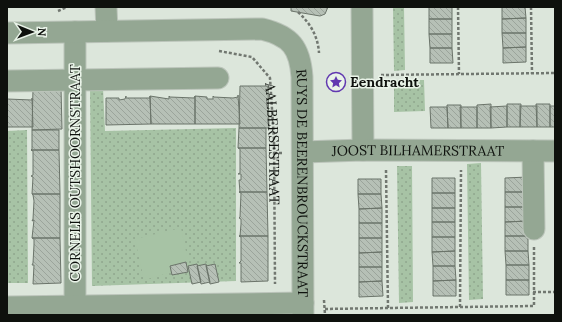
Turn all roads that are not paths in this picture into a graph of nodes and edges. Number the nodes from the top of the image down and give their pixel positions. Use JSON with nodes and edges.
{"nodes":[{"id":1,"x":106,"y":7,"type":"edge"},
{"id":2,"x":362,"y":7,"type":"edge"},
{"id":3,"x":75,"y":32,"type":"junction"},
{"id":4,"x":107,"y":32,"type":"junction"},
{"id":5,"x":7,"y":33,"type":"edge"},
{"id":6,"x":218,"y":78,"type":"dead end"},
{"id":7,"x":75,"y":80,"type":"junction"},
{"id":8,"x":7,"y":81,"type":"edge"},
{"id":9,"x":363,"y":150,"type":"junction"},
{"id":10,"x":533,"y":151,"type":"junction"},
{"id":11,"x":555,"y":151,"type":"edge"},
{"id":12,"x":303,"y":152,"type":"junction"},
{"id":13,"x":534,"y":228,"type":"road end"},
{"id":14,"x":7,"y":307,"type":"edge"},
{"id":15,"x":303,"y":309,"type":"edge"},
{"id":16,"x":75,"y":311,"type":"edge"}],
"edges":[{"from":1,"to":4,"type":"street"},
{"from":2,"to":9,"type":"street"},
{"from":3,"to":4,"type":"street"},
{"from":3,"to":5,"type":"street"},
{"from":3,"to":7,"type":"street","name":"CORNELIS OUTSHOORNSTRAAT"},
{"from":4,"to":12,"type":"street","name":"RUYS DE BEERENBROUCKSTRAAT"},
{"from":6,"to":7,"type":"street"},
{"from":7,"to":8,"type":"street"},
{"from":7,"to":16,"type":"street","name":"CORNELIS OUTSHOORNSTRAAT"},
{"from":9,"to":10,"type":"street","name":"JOOST BILHAMERSTRAAT"},
{"from":9,"to":12,"type":"street","name":"JOOST BILHAMERSTRAAT"},
{"from":10,"to":11,"type":"street","name":"JOOST BILHAMERSTRAAT"},
{"from":10,"to":13,"type":"street"},
{"from":12,"to":15,"type":"street","name":"RUYS DE BEERENBROUCKSTRAAT"},
{"from":14,"to":16,"type":"street"},
{"from":15,"to":16,"type":"street"}]}
